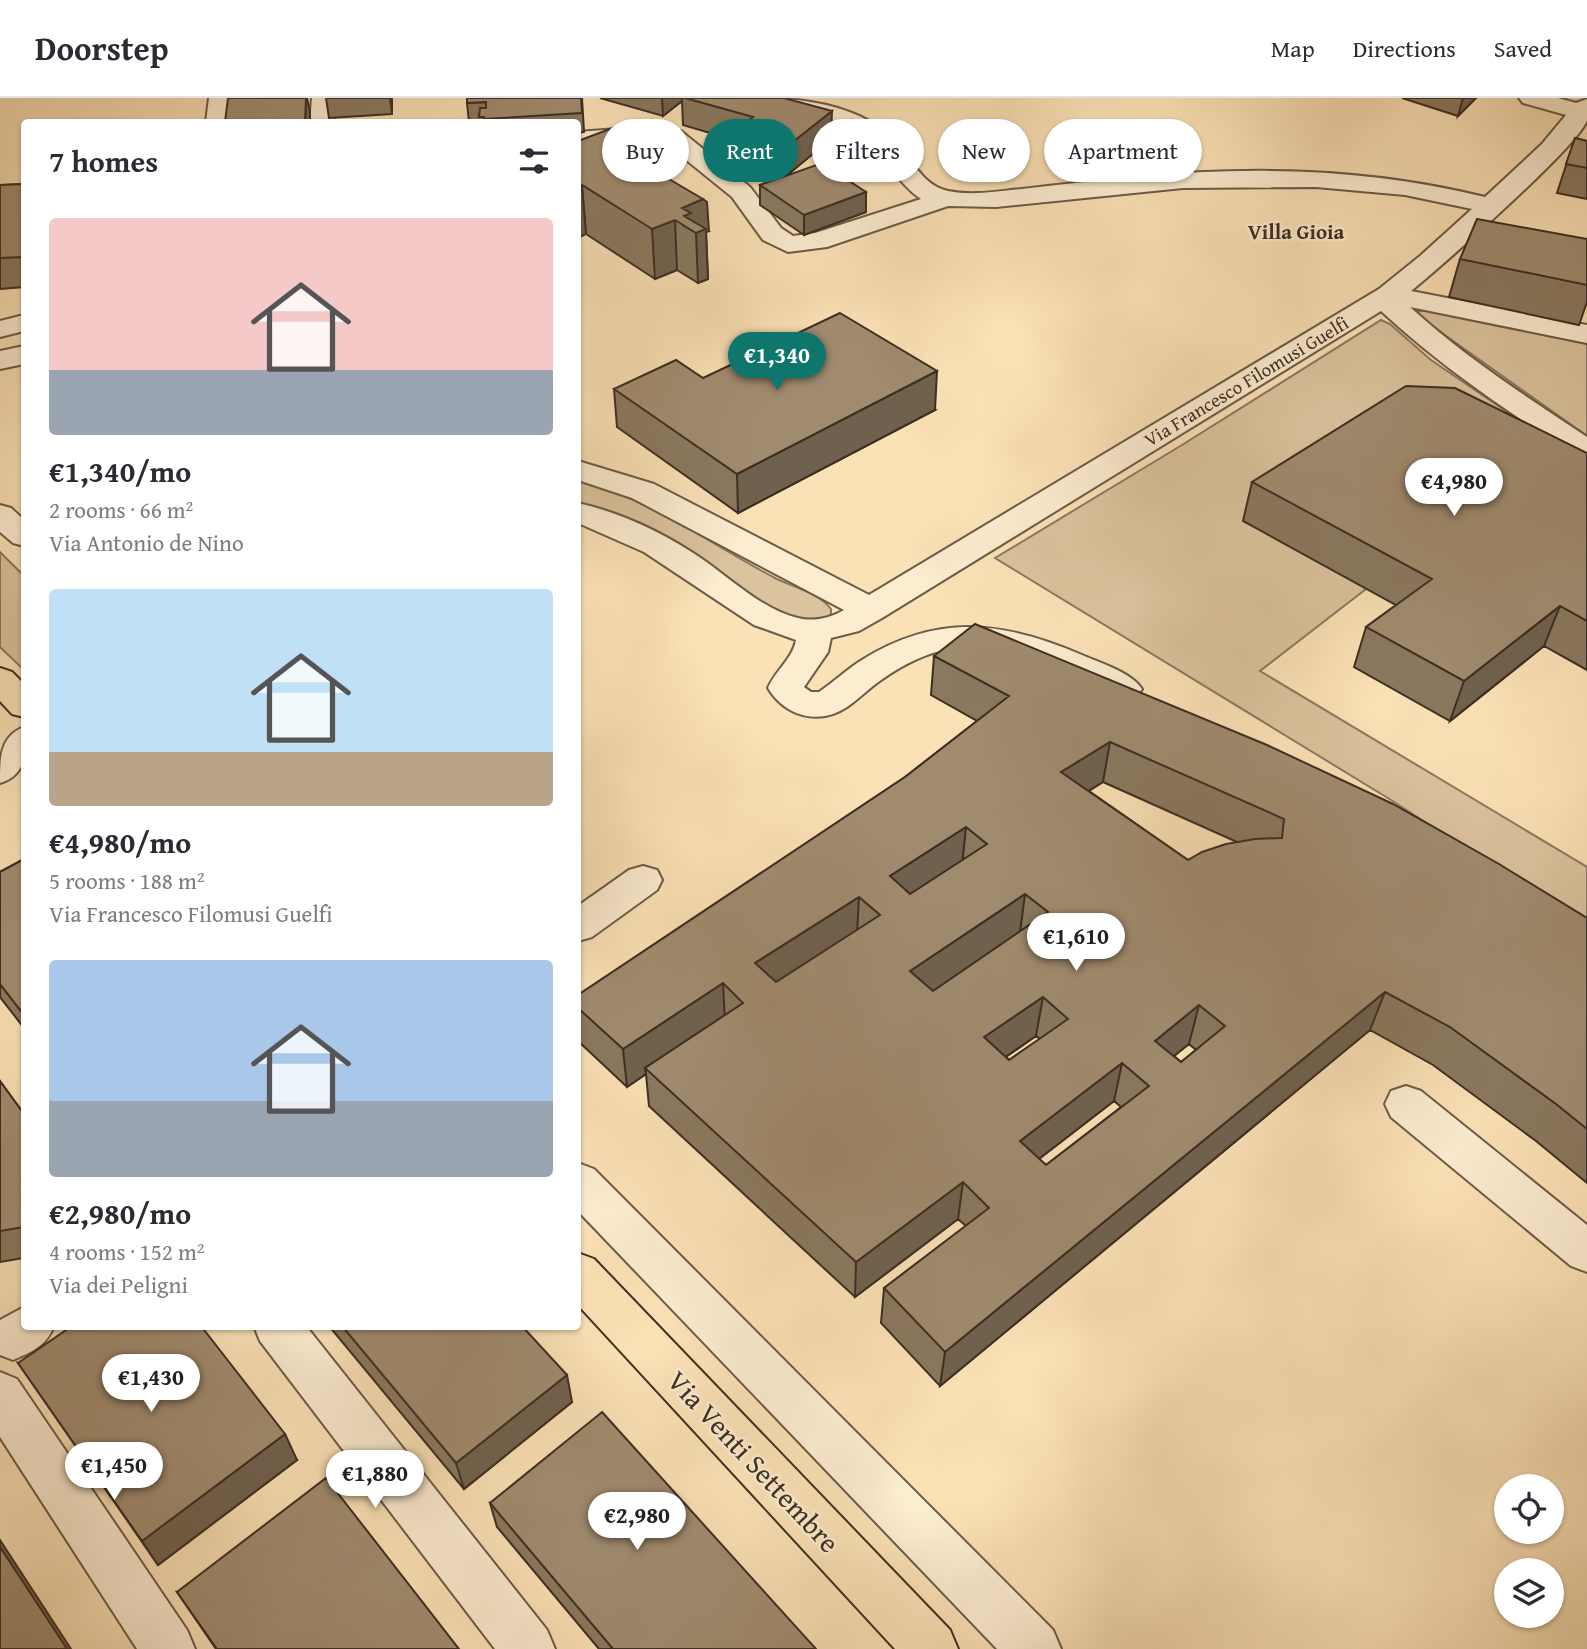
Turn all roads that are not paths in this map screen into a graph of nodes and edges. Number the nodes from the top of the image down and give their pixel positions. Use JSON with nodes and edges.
{"nodes":[{"id":1,"x":221,"y":98,"type":"edge"},
{"id":2,"x":324,"y":98,"type":"edge"},
{"id":3,"x":769,"y":98,"type":"edge"},
{"id":4,"x":1531,"y":98,"type":"edge"},
{"id":5,"x":1584,"y":109,"type":"edge"},
{"id":6,"x":218,"y":119,"type":"edge"},
{"id":7,"x":322,"y":119,"type":"edge"},
{"id":8,"x":581,"y":139,"type":"edge"},
{"id":9,"x":943,"y":198,"type":"junction"},
{"id":10,"x":1492,"y":205,"type":"junction"},
{"id":11,"x":1386,"y":297,"type":"junction"},
{"id":12,"x":21,"y":324,"type":"edge"},
{"id":13,"x":0,"y":329,"type":"edge"},
{"id":14,"x":1587,"y":334,"type":"edge"},
{"id":15,"x":21,"y":356,"type":"edge"},
{"id":16,"x":0,"y":360,"type":"edge"},
{"id":17,"x":581,"y":444,"type":"edge"},
{"id":18,"x":1587,"y":450,"type":"edge"},
{"id":19,"x":581,"y":471,"type":"edge"},
{"id":20,"x":676,"y":508,"type":"junction"},
{"id":21,"x":581,"y":514,"type":"edge"},
{"id":22,"x":0,"y":515,"type":"edge"},
{"id":23,"x":21,"y":533,"type":"edge"},
{"id":24,"x":870,"y":610,"type":"junction"},
{"id":25,"x":815,"y":630,"type":"junction"},
{"id":26,"x":0,"y":680,"type":"edge"},
{"id":27,"x":21,"y":702,"type":"edge"},
{"id":28,"x":1159,"y":703,"type":"edge"},
{"id":29,"x":21,"y":744,"type":"edge"},
{"id":30,"x":0,"y":770,"type":"edge"},
{"id":31,"x":643,"y":880,"type":"dead end"},
{"id":32,"x":581,"y":924,"type":"edge"},
{"id":33,"x":1406,"y":1104,"type":"dead end"},
{"id":34,"x":581,"y":1185,"type":"edge"},
{"id":35,"x":1587,"y":1252,"type":"edge"},
{"id":36,"x":581,"y":1276,"type":"edge"},
{"id":37,"x":280,"y":1330,"type":"edge"},
{"id":38,"x":0,"y":1395,"type":"edge"},
{"id":39,"x":168,"y":1649,"type":"edge"},
{"id":40,"x":528,"y":1649,"type":"edge"},
{"id":41,"x":931,"y":1649,"type":"edge"},
{"id":42,"x":1034,"y":1649,"type":"edge"}],
"edges":[{"from":1,"to":6,"type":"street"},
{"from":2,"to":7,"type":"street"},
{"from":3,"to":9,"type":"street"},
{"from":4,"to":5,"type":"street"},
{"from":5,"to":10,"type":"street","name":"Via Francesco Filomusi Guelfi"},
{"from":8,"to":9,"type":"street"},
{"from":9,"to":10,"type":"street"},
{"from":10,"to":11,"type":"street","name":"Via Francesco Filomusi Guelfi"},
{"from":11,"to":14,"type":"street"},
{"from":11,"to":18,"type":"street"},
{"from":11,"to":24,"type":"street","name":"Via Francesco Filomusi Guelfi"},
{"from":12,"to":13,"type":"street"},
{"from":15,"to":16,"type":"street"},
{"from":17,"to":20,"type":"street"},
{"from":19,"to":20,"type":"street"},
{"from":20,"to":24,"type":"street"},
{"from":21,"to":25,"type":"street","name":"Via Francesco Filomusi Guelfi"},
{"from":22,"to":23,"type":"street"},
{"from":24,"to":25,"type":"street","name":"Via Francesco Filomusi Guelfi"},
{"from":25,"to":28,"type":"street"},
{"from":26,"to":27,"type":"main road"},
{"from":29,"to":30,"type":"street"},
{"from":31,"to":32,"type":"street"},
{"from":33,"to":35,"type":"street"},
{"from":34,"to":42,"type":"street"},
{"from":36,"to":41,"type":"main road","name":"Via Venti Settembre"},
{"from":37,"to":40,"type":"street"},
{"from":38,"to":39,"type":"street"}]}
